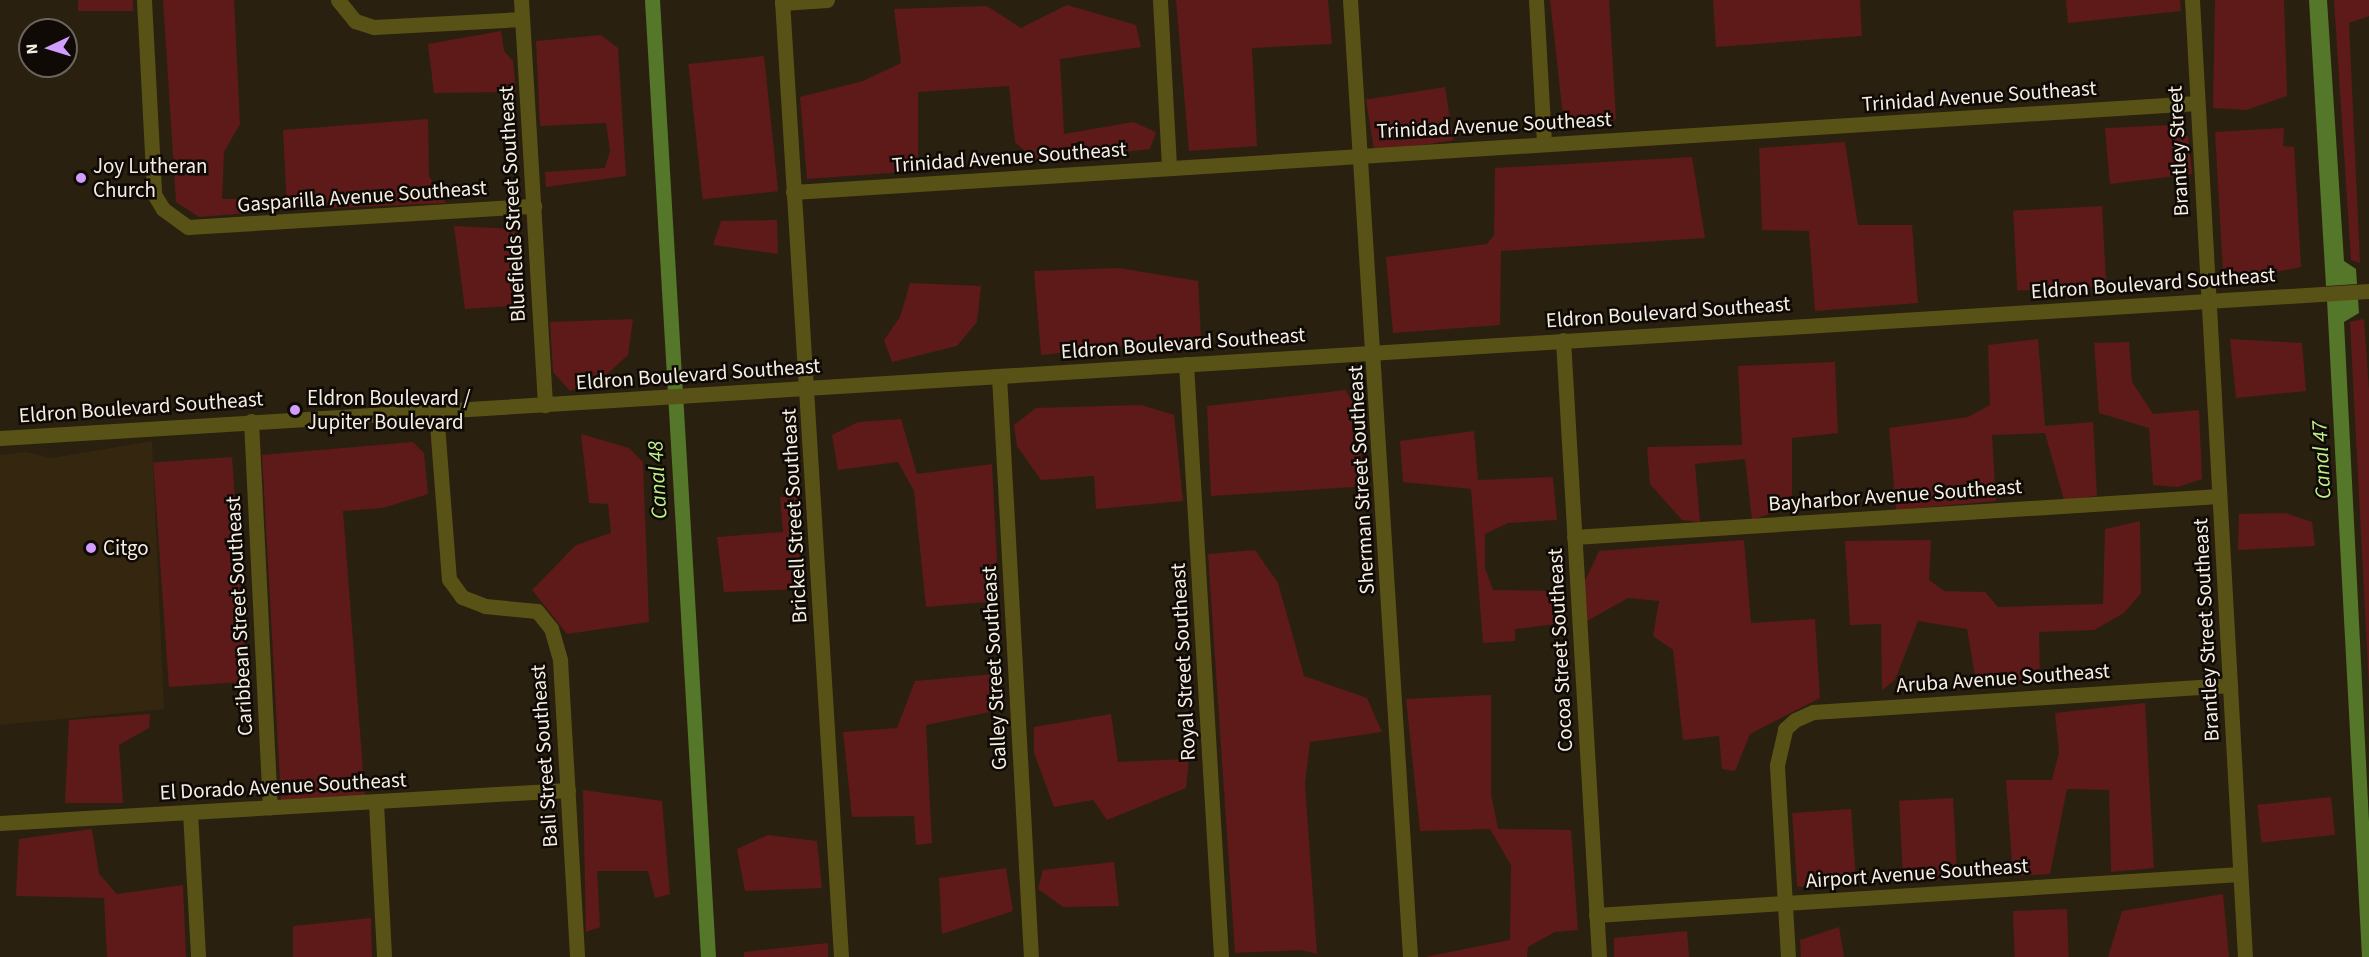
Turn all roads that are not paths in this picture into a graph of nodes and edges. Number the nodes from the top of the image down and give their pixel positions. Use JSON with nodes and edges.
{"nodes":[{"id":1,"x":144,"y":0,"type":"edge"},
{"id":2,"x":521,"y":0,"type":"edge"},
{"id":3,"x":827,"y":0,"type":"edge"},
{"id":4,"x":1160,"y":0,"type":"edge"},
{"id":5,"x":1350,"y":0,"type":"edge"},
{"id":6,"x":1536,"y":0,"type":"edge"},
{"id":7,"x":2192,"y":0,"type":"edge"},
{"id":8,"x":782,"y":2,"type":"edge"},
{"id":9,"x":342,"y":7,"type":"edge"},
{"id":10,"x":522,"y":19,"type":"junction"},
{"id":11,"x":2197,"y":103,"type":"junction"},
{"id":12,"x":1544,"y":143,"type":"junction"},
{"id":13,"x":1358,"y":154,"type":"junction"},
{"id":14,"x":1169,"y":167,"type":"junction"},
{"id":15,"x":793,"y":192,"type":"junction"},
{"id":16,"x":534,"y":206,"type":"junction"},
{"id":17,"x":2368,"y":291,"type":"edge"},
{"id":18,"x":2207,"y":301,"type":"junction"},
{"id":19,"x":1563,"y":340,"type":"junction"},
{"id":20,"x":1374,"y":352,"type":"junction"},
{"id":21,"x":1186,"y":364,"type":"junction"},
{"id":22,"x":999,"y":376,"type":"junction"},
{"id":23,"x":808,"y":388,"type":"junction"},
{"id":24,"x":545,"y":405,"type":"junction"},
{"id":25,"x":436,"y":411,"type":"junction"},
{"id":26,"x":251,"y":421,"type":"junction"},
{"id":27,"x":0,"y":438,"type":"edge"},
{"id":28,"x":2219,"y":496,"type":"junction"},
{"id":29,"x":1574,"y":537,"type":"junction"},
{"id":30,"x":2230,"y":685,"type":"junction"},
{"id":31,"x":568,"y":790,"type":"junction"},
{"id":32,"x":376,"y":803,"type":"junction"},
{"id":33,"x":270,"y":808,"type":"junction"},
{"id":34,"x":190,"y":812,"type":"junction"},
{"id":35,"x":0,"y":823,"type":"edge"},
{"id":36,"x":2240,"y":874,"type":"junction"},
{"id":37,"x":1785,"y":903,"type":"junction"},
{"id":38,"x":1596,"y":915,"type":"junction"},
{"id":39,"x":198,"y":957,"type":"edge"},
{"id":40,"x":384,"y":957,"type":"edge"},
{"id":41,"x":577,"y":957,"type":"edge"},
{"id":42,"x":841,"y":957,"type":"edge"},
{"id":43,"x":1031,"y":957,"type":"edge"},
{"id":44,"x":1221,"y":957,"type":"edge"},
{"id":45,"x":1410,"y":957,"type":"edge"},
{"id":46,"x":1599,"y":957,"type":"edge"},
{"id":47,"x":1788,"y":957,"type":"edge"},
{"id":48,"x":2245,"y":957,"type":"edge"}],
"edges":[{"from":1,"to":16,"type":"street","name":"Gasparilla Avenue Southeast"},
{"from":2,"to":10,"type":"street","name":"Bluefields Street Southeast"},
{"from":3,"to":8,"type":"street"},
{"from":4,"to":14,"type":"street"},
{"from":5,"to":13,"type":"street","name":"Sherman Street Southeast"},
{"from":6,"to":12,"type":"street"},
{"from":7,"to":11,"type":"street","name":"Brantley Street"},
{"from":8,"to":15,"type":"street","name":"Brickell Street Southeast"},
{"from":9,"to":10,"type":"street"},
{"from":10,"to":16,"type":"street","name":"Bluefields Street Southeast"},
{"from":11,"to":12,"type":"street","name":"Trinidad Avenue Southeast"},
{"from":11,"to":18,"type":"street","name":"Brantley Street"},
{"from":12,"to":13,"type":"street","name":"Trinidad Avenue Southeast"},
{"from":13,"to":14,"type":"street","name":"Trinidad Avenue Southeast"},
{"from":13,"to":20,"type":"street","name":"Sherman Street Southeast"},
{"from":14,"to":15,"type":"street","name":"Trinidad Avenue Southeast"},
{"from":15,"to":23,"type":"street","name":"Brickell Street Southeast"},
{"from":16,"to":24,"type":"street","name":"Bluefields Street Southeast"},
{"from":17,"to":18,"type":"street","name":"Eldron Boulevard Southeast"},
{"from":18,"to":19,"type":"street","name":"Eldron Boulevard Southeast"},
{"from":18,"to":28,"type":"street","name":"Brantley Street Southeast"},
{"from":19,"to":20,"type":"street","name":"Eldron Boulevard Southeast"},
{"from":19,"to":29,"type":"street","name":"Cocoa Street Southeast"},
{"from":20,"to":21,"type":"street","name":"Eldron Boulevard Southeast"},
{"from":20,"to":45,"type":"street","name":"Sherman Street Southeast"},
{"from":21,"to":22,"type":"street","name":"Eldron Boulevard Southeast"},
{"from":21,"to":44,"type":"street","name":"Royal Street Southeast"},
{"from":22,"to":23,"type":"street","name":"Eldron Boulevard Southeast"},
{"from":22,"to":43,"type":"street","name":"Galley Street Southeast"},
{"from":23,"to":24,"type":"street","name":"Eldron Boulevard Southeast"},
{"from":23,"to":42,"type":"street","name":"Brickell Street Southeast"},
{"from":24,"to":25,"type":"street","name":"Eldron Boulevard Southeast"},
{"from":25,"to":26,"type":"street","name":"Eldron Boulevard Southeast"},
{"from":25,"to":31,"type":"street","name":"Bali Street Southeast"},
{"from":26,"to":27,"type":"street","name":"Eldron Boulevard Southeast"},
{"from":26,"to":33,"type":"street","name":"Caribbean Street Southeast"},
{"from":28,"to":29,"type":"street","name":"Bayharbor Avenue Southeast"},
{"from":28,"to":30,"type":"street","name":"Brantley Street Southeast"},
{"from":29,"to":38,"type":"street","name":"Cocoa Street Southeast"},
{"from":30,"to":36,"type":"street","name":"Brantley Street Southeast"},
{"from":30,"to":37,"type":"street","name":"Aruba Avenue Southeast"},
{"from":31,"to":32,"type":"street","name":"El Dorado Avenue Southeast"},
{"from":31,"to":41,"type":"street","name":"Bali Street Southeast"},
{"from":32,"to":33,"type":"street","name":"El Dorado Avenue Southeast"},
{"from":32,"to":40,"type":"street"},
{"from":33,"to":34,"type":"street","name":"El Dorado Avenue Southeast"},
{"from":34,"to":35,"type":"street","name":"El Dorado Avenue Southeast"},
{"from":34,"to":39,"type":"street"},
{"from":36,"to":37,"type":"street","name":"Airport Avenue Southeast"},
{"from":36,"to":48,"type":"street","name":"Brantley Street Southeast"},
{"from":37,"to":38,"type":"street","name":"Airport Avenue Southeast"},
{"from":37,"to":47,"type":"street"},
{"from":38,"to":46,"type":"street","name":"Cocoa Street Southeast"}]}
